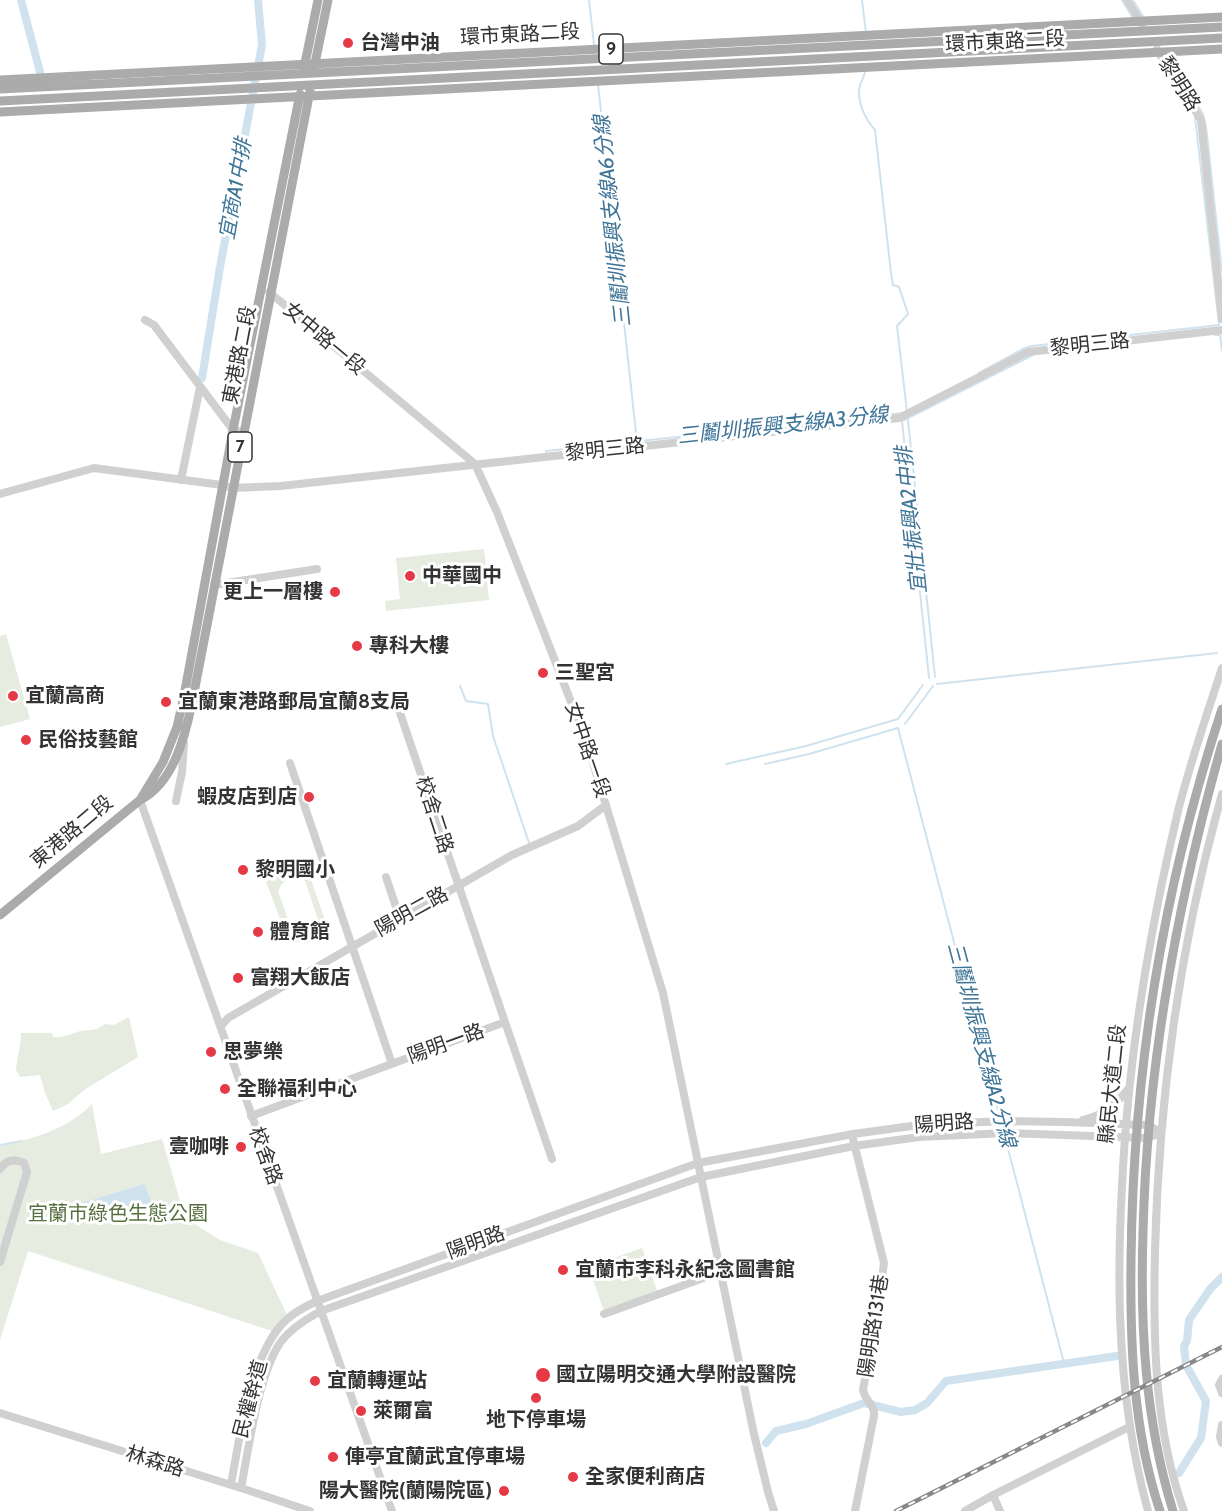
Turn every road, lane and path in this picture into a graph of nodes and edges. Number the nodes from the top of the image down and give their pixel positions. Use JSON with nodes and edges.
{"nodes":[{"id":1,"x":318,"y":0,"type":"edge"},
{"id":2,"x":328,"y":0,"type":"edge"},
{"id":3,"x":1127,"y":0,"type":"edge"},
{"id":4,"x":1222,"y":17,"type":"edge"},
{"id":5,"x":1140,"y":21,"type":"junction"},
{"id":6,"x":1222,"y":27,"type":"edge"},
{"id":7,"x":1146,"y":31,"type":"junction"},
{"id":8,"x":1222,"y":38,"type":"edge"},
{"id":9,"x":1153,"y":42,"type":"junction"},
{"id":10,"x":1222,"y":49,"type":"edge"},
{"id":11,"x":1159,"y":52,"type":"junction"},
{"id":12,"x":308,"y":76,"type":"junction"},
{"id":13,"x":0,"y":80,"type":"edge"},
{"id":14,"x":63,"y":81,"type":"junction"},
{"id":15,"x":0,"y":89,"type":"edge"},
{"id":16,"x":304,"y":97,"type":"junction"},
{"id":17,"x":64,"y":98,"type":"junction"},
{"id":18,"x":0,"y":101,"type":"edge"},
{"id":19,"x":65,"y":109,"type":"junction"},
{"id":20,"x":0,"y":112,"type":"edge"},
{"id":21,"x":262,"y":285,"type":"junction"},
{"id":22,"x":270,"y":294,"type":"junction"},
{"id":23,"x":1222,"y":319,"type":"edge"},
{"id":24,"x":145,"y":321,"type":"dead end"},
{"id":25,"x":1222,"y":330,"type":"edge"},
{"id":26,"x":200,"y":387,"type":"junction"},
{"id":27,"x":233,"y":430,"type":"junction"},
{"id":28,"x":243,"y":432,"type":"junction"},
{"id":29,"x":475,"y":464,"type":"junction"},
{"id":30,"x":181,"y":480,"type":"junction"},
{"id":31,"x":227,"y":487,"type":"junction"},
{"id":32,"x":0,"y":494,"type":"edge"},
{"id":33,"x":317,"y":569,"type":"dead end"},
{"id":34,"x":214,"y":585,"type":"junction"},
{"id":35,"x":1222,"y":668,"type":"edge"},
{"id":36,"x":1222,"y":709,"type":"edge"},
{"id":37,"x":399,"y":710,"type":"dead end"},
{"id":38,"x":184,"y":734,"type":"junction"},
{"id":39,"x":1222,"y":744,"type":"edge"},
{"id":40,"x":290,"y":763,"type":"dead end"},
{"id":41,"x":1222,"y":794,"type":"edge"},
{"id":42,"x":140,"y":800,"type":"junction"},
{"id":43,"x":176,"y":801,"type":"dead end"},
{"id":44,"x":606,"y":805,"type":"junction"},
{"id":45,"x":386,"y":877,"type":"dead end"},
{"id":46,"x":458,"y":887,"type":"junction"},
{"id":47,"x":0,"y":915,"type":"edge"},
{"id":48,"x":400,"y":919,"type":"junction"},
{"id":49,"x":1166,"y":922,"type":"junction"},
{"id":50,"x":1154,"y":923,"type":"junction"},
{"id":51,"x":350,"y":946,"type":"junction"},
{"id":52,"x":505,"y":1022,"type":"junction"},
{"id":53,"x":221,"y":1026,"type":"junction"},
{"id":54,"x":392,"y":1064,"type":"junction"},
{"id":55,"x":1129,"y":1088,"type":"junction"},
{"id":56,"x":251,"y":1116,"type":"junction"},
{"id":57,"x":1064,"y":1122,"type":"junction"},
{"id":58,"x":1132,"y":1125,"type":"junction"},
{"id":59,"x":1149,"y":1125,"type":"junction"},
{"id":60,"x":1161,"y":1133,"type":"junction"},
{"id":61,"x":1130,"y":1137,"type":"junction"},
{"id":62,"x":1147,"y":1138,"type":"junction"},
{"id":63,"x":854,"y":1142,"type":"junction"},
{"id":64,"x":552,"y":1159,"type":"dead end"},
{"id":65,"x":698,"y":1163,"type":"junction"},
{"id":66,"x":0,"y":1169,"type":"edge"},
{"id":67,"x":701,"y":1177,"type":"junction"},
{"id":68,"x":0,"y":1262,"type":"edge"},
{"id":69,"x":720,"y":1272,"type":"junction"},
{"id":70,"x":317,"y":1301,"type":"junction"},
{"id":71,"x":321,"y":1311,"type":"junction"},
{"id":72,"x":604,"y":1314,"type":"dead end"},
{"id":73,"x":1221,"y":1380,"type":"edge"},
{"id":74,"x":1222,"y":1392,"type":"edge"},
{"id":75,"x":0,"y":1413,"type":"edge"},
{"id":76,"x":1222,"y":1425,"type":"edge"},
{"id":77,"x":1130,"y":1427,"type":"junction"},
{"id":78,"x":1222,"y":1443,"type":"edge"},
{"id":79,"x":231,"y":1484,"type":"junction"},
{"id":80,"x":241,"y":1488,"type":"junction"},
{"id":81,"x":993,"y":1495,"type":"junction"},
{"id":82,"x":1168,"y":1496,"type":"junction"},
{"id":83,"x":310,"y":1511,"type":"edge"},
{"id":84,"x":392,"y":1511,"type":"edge"},
{"id":85,"x":774,"y":1511,"type":"edge"},
{"id":86,"x":855,"y":1511,"type":"edge"},
{"id":87,"x":965,"y":1511,"type":"edge"},
{"id":88,"x":1000,"y":1511,"type":"edge"},
{"id":89,"x":1148,"y":1511,"type":"edge"},
{"id":90,"x":1160,"y":1511,"type":"edge"},
{"id":91,"x":1173,"y":1511,"type":"edge"},
{"id":92,"x":1184,"y":1511,"type":"edge"}],
"edges":[{"from":1,"to":12,"type":"main road","number":"7"},
{"from":2,"to":12,"type":"main road","number":"7"},
{"from":3,"to":5,"type":"street","name":"黎明路"},
{"from":4,"to":5,"type":"main road","name":"環市東路二段","number":"9"},
{"from":5,"to":7,"type":"street","name":"黎明路"},
{"from":5,"to":12,"type":"main road","name":"環市東路二段","number":"9"},
{"from":6,"to":7,"type":"main road","name":"環市東路二段","number":"9"},
{"from":7,"to":9,"type":"street","name":"黎明路"},
{"from":7,"to":12,"type":"main road","name":"環市東路二段","number":"9"},
{"from":8,"to":9,"type":"main road","name":"環市東路二段","number":"9"},
{"from":9,"to":11,"type":"street","name":"黎明路"},
{"from":9,"to":12,"type":"main road","name":"環市東路二段","number":"9"},
{"from":10,"to":11,"type":"main road","name":"環市東路二段","number":"9"},
{"from":11,"to":16,"type":"main road","name":"環市東路二段","number":"9"},
{"from":11,"to":23,"type":"street","name":"黎明路"},
{"from":12,"to":14,"type":"main road","name":"環市東路二段","number":"9"},
{"from":12,"to":16,"type":"main road","name":"東港路二段","number":"7"},
{"from":12,"to":17,"type":"main road","name":"環市東路二段","number":"9"},
{"from":13,"to":14,"type":"main road","name":"環市東路二段","number":"9"},
{"from":14,"to":15,"type":"main road","name":"環市東路二段","number":"9"},
{"from":14,"to":17,"type":"main road"},
{"from":16,"to":19,"type":"main road","name":"環市東路二段","number":"9"},
{"from":16,"to":21,"type":"main road","name":"東港路二段","number":"7"},
{"from":16,"to":22,"type":"main road","name":"東港路二段","number":"7"},
{"from":17,"to":18,"type":"main road","name":"環市東路二段","number":"9"},
{"from":17,"to":19,"type":"main road"},
{"from":19,"to":20,"type":"main road","name":"環市東路二段","number":"9"},
{"from":21,"to":22,"type":"street","name":"女中路一段"},
{"from":21,"to":27,"type":"main road","name":"東港路二段","number":"7"},
{"from":22,"to":28,"type":"main road","name":"東港路二段","number":"7"},
{"from":22,"to":29,"type":"street","name":"女中路一段"},
{"from":24,"to":26,"type":"street"},
{"from":25,"to":29,"type":"street","name":"黎明三路"},
{"from":26,"to":27,"type":"street"},
{"from":26,"to":30,"type":"street"},
{"from":27,"to":28,"type":"street"},
{"from":27,"to":31,"type":"main road","name":"東港路二段","number":"7"},
{"from":28,"to":31,"type":"main road","name":"東港路二段","number":"7"},
{"from":29,"to":31,"type":"street","name":"黎明三路"},
{"from":29,"to":44,"type":"street","name":"女中路一段"},
{"from":30,"to":31,"type":"street","name":"黎明三路"},
{"from":30,"to":32,"type":"street","name":"黎明三路"},
{"from":31,"to":34,"type":"main road","name":"東港路二段","number":"7"},
{"from":31,"to":42,"type":"main road","name":"東港路二段","number":"7"},
{"from":33,"to":34,"type":"street"},
{"from":34,"to":38,"type":"main road","name":"東港路二段","number":"7"},
{"from":35,"to":50,"type":"street","name":"縣民大道二段"},
{"from":36,"to":49,"type":"main road","name":"縣民大道二段"},
{"from":37,"to":46,"type":"street","name":"校舍二路"},
{"from":38,"to":42,"type":"main road","name":"東港路二段","number":"7"},
{"from":38,"to":43,"type":"street"},
{"from":39,"to":59,"type":"main road","name":"縣民大道二段"},
{"from":40,"to":51,"type":"street"},
{"from":41,"to":60,"type":"street"},
{"from":42,"to":47,"type":"main road","name":"東港路二段","number":"7"},
{"from":42,"to":53,"type":"street","name":"校舍路"},
{"from":44,"to":46,"type":"street","name":"陽明二路"},
{"from":44,"to":65,"type":"street","name":"女中路一段"},
{"from":45,"to":48,"type":"street"},
{"from":46,"to":48,"type":"street","name":"陽明二路"},
{"from":46,"to":52,"type":"street","name":"校舍二路"},
{"from":48,"to":51,"type":"street","name":"陽明二路"},
{"from":49,"to":50,"type":"street"},
{"from":49,"to":58,"type":"main road","name":"縣民大道二段"},
{"from":50,"to":55,"type":"street","name":"縣民大道二段"},
{"from":51,"to":53,"type":"street","name":"陽明二路"},
{"from":51,"to":54,"type":"street"},
{"from":52,"to":54,"type":"street","name":"陽明一路"},
{"from":52,"to":64,"type":"street","name":"陽明一路"},
{"from":53,"to":56,"type":"street","name":"校舍路"},
{"from":54,"to":56,"type":"street","name":"陽明一路"},
{"from":55,"to":57,"type":"street"},
{"from":55,"to":58,"type":"street","name":"縣民大道二段"},
{"from":56,"to":70,"type":"street","name":"校舍路"},
{"from":57,"to":58,"type":"street","name":"陽明路"},
{"from":57,"to":65,"type":"street","name":"陽明路"},
{"from":58,"to":59,"type":"street","name":"陽明路"},
{"from":58,"to":61,"type":"main road","name":"縣民大道二段"},
{"from":59,"to":60,"type":"street"},
{"from":59,"to":62,"type":"main road","name":"縣民大道二段"},
{"from":60,"to":62,"type":"street","name":"陽明路"},
{"from":60,"to":92,"type":"street"},
{"from":61,"to":62,"type":"street","name":"陽明路"},
{"from":61,"to":63,"type":"street","name":"陽明路"},
{"from":61,"to":77,"type":"street","name":"縣民大道二段"},
{"from":61,"to":90,"type":"main road","name":"縣民大道二段"},
{"from":62,"to":82,"type":"main road","name":"縣民大道二段"},
{"from":63,"to":67,"type":"street","name":"陽明路"},
{"from":63,"to":86,"type":"street","name":"陽明路131巷"},
{"from":65,"to":67,"type":"street","name":"女中路一段"},
{"from":65,"to":70,"type":"street","name":"陽明路"},
{"from":66,"to":68,"type":"street"},
{"from":67,"to":69,"type":"street","name":"女中路一段"},
{"from":67,"to":71,"type":"street","name":"陽明路"},
{"from":69,"to":72,"type":"street"},
{"from":69,"to":85,"type":"street","name":"女中路一段"},
{"from":70,"to":71,"type":"street","name":"校舍路"},
{"from":70,"to":79,"type":"street","name":"民權幹道"},
{"from":71,"to":80,"type":"street","name":"民權幹道"},
{"from":71,"to":84,"type":"street","name":"校舍路"},
{"from":73,"to":74,"type":"street"},
{"from":75,"to":79,"type":"street","name":"林森路"},
{"from":76,"to":78,"type":"street"},
{"from":77,"to":81,"type":"street"},
{"from":77,"to":89,"type":"street","name":"縣民大道二段"},
{"from":79,"to":80,"type":"street","name":"林森路"},
{"from":80,"to":83,"type":"street","name":"林森路"},
{"from":81,"to":87,"type":"street"},
{"from":81,"to":88,"type":"street"},
{"from":82,"to":91,"type":"main road","name":"縣民大道二段"},
{"from":82,"to":92,"type":"street"}]}
